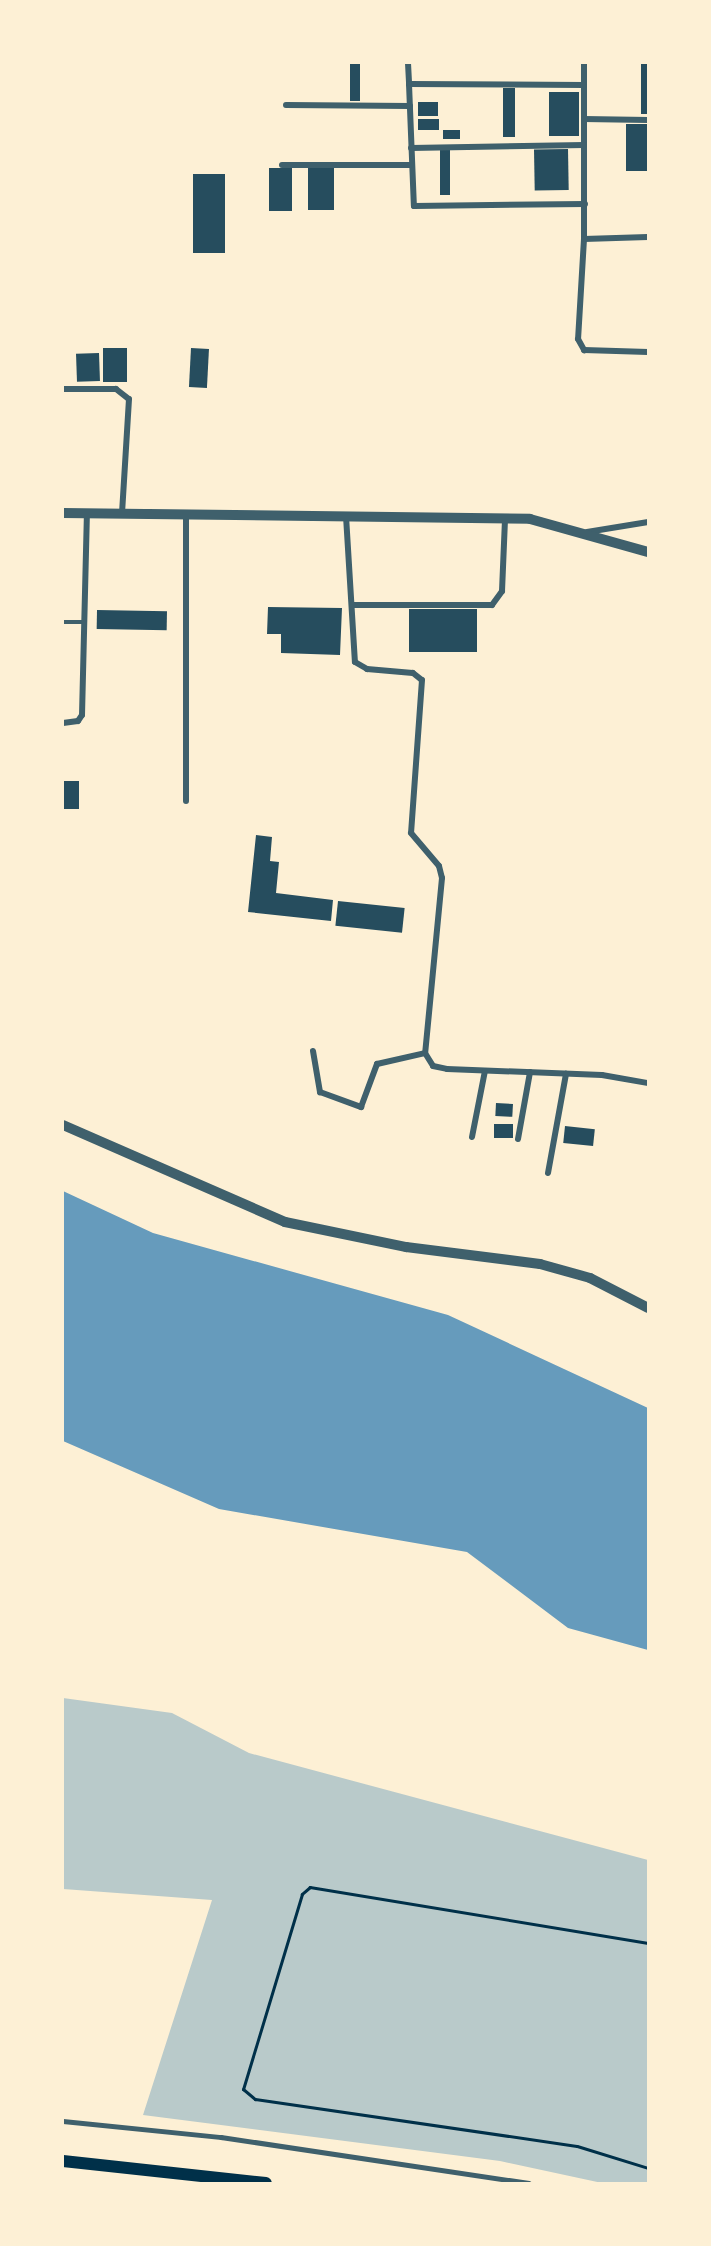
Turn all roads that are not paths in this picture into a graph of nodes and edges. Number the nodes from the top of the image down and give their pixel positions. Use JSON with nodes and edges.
{"nodes":[{"id":1,"x":408,"y":63,"type":"edge"},
{"id":2,"x":584,"y":63,"type":"edge"},
{"id":3,"x":409,"y":84,"type":"junction"},
{"id":4,"x":584,"y":85,"type":"junction"},
{"id":5,"x":286,"y":105,"type":"dead end"},
{"id":6,"x":410,"y":106,"type":"junction"},
{"id":7,"x":584,"y":119,"type":"junction"},
{"id":8,"x":648,"y":120,"type":"edge"},
{"id":9,"x":584,"y":145,"type":"junction"},
{"id":10,"x":411,"y":148,"type":"junction"},
{"id":11,"x":282,"y":165,"type":"dead end"},
{"id":12,"x":411,"y":165,"type":"junction"},
{"id":13,"x":585,"y":204,"type":"junction"},
{"id":14,"x":648,"y":237,"type":"edge"},
{"id":15,"x":584,"y":239,"type":"junction"},
{"id":16,"x":648,"y":352,"type":"edge"},
{"id":17,"x":63,"y":389,"type":"edge"},
{"id":18,"x":63,"y":513,"type":"edge"},
{"id":19,"x":87,"y":513,"type":"junction"},
{"id":20,"x":122,"y":513,"type":"junction"},
{"id":21,"x":186,"y":513,"type":"junction"},
{"id":22,"x":346,"y":515,"type":"junction"},
{"id":23,"x":506,"y":519,"type":"junction"},
{"id":24,"x":648,"y":522,"type":"edge"},
{"id":25,"x":585,"y":533,"type":"junction"},
{"id":26,"x":648,"y":552,"type":"edge"},
{"id":27,"x":352,"y":605,"type":"junction"},
{"id":28,"x":63,"y":622,"type":"edge"},
{"id":29,"x":85,"y":622,"type":"junction"},
{"id":30,"x":63,"y":723,"type":"edge"},
{"id":31,"x":186,"y":801,"type":"dead end"},
{"id":32,"x":313,"y":1051,"type":"dead end"},
{"id":33,"x":425,"y":1053,"type":"junction"},
{"id":34,"x":485,"y":1071,"type":"junction"},
{"id":35,"x":530,"y":1072,"type":"junction"},
{"id":36,"x":566,"y":1074,"type":"junction"},
{"id":37,"x":648,"y":1083,"type":"edge"},
{"id":38,"x":63,"y":1125,"type":"edge"},
{"id":39,"x":472,"y":1137,"type":"dead end"},
{"id":40,"x":518,"y":1139,"type":"dead end"},
{"id":41,"x":548,"y":1173,"type":"dead end"},
{"id":42,"x":648,"y":1308,"type":"edge"},
{"id":43,"x":63,"y":2121,"type":"edge"},
{"id":44,"x":63,"y":2161,"type":"edge"},
{"id":45,"x":266,"y":2183,"type":"edge"},
{"id":46,"x":529,"y":2183,"type":"edge"}],
"edges":[{"from":1,"to":3,"type":"street"},
{"from":2,"to":4,"type":"street"},
{"from":3,"to":4,"type":"street"},
{"from":3,"to":6,"type":"street"},
{"from":4,"to":7,"type":"street"},
{"from":5,"to":6,"type":"street"},
{"from":6,"to":10,"type":"street"},
{"from":7,"to":8,"type":"street"},
{"from":7,"to":9,"type":"street"},
{"from":9,"to":10,"type":"street"},
{"from":9,"to":13,"type":"street"},
{"from":10,"to":12,"type":"street"},
{"from":11,"to":12,"type":"street"},
{"from":12,"to":13,"type":"street"},
{"from":13,"to":15,"type":"street"},
{"from":14,"to":15,"type":"street"},
{"from":15,"to":16,"type":"street"},
{"from":17,"to":20,"type":"street"},
{"from":18,"to":19,"type":"street"},
{"from":19,"to":20,"type":"street"},
{"from":19,"to":29,"type":"street"},
{"from":20,"to":21,"type":"street"},
{"from":21,"to":22,"type":"street"},
{"from":21,"to":31,"type":"street"},
{"from":22,"to":23,"type":"street"},
{"from":22,"to":27,"type":"street"},
{"from":23,"to":25,"type":"street"},
{"from":23,"to":27,"type":"street"},
{"from":24,"to":25,"type":"street"},
{"from":25,"to":26,"type":"street"},
{"from":27,"to":33,"type":"street"},
{"from":28,"to":29,"type":"lane"},
{"from":29,"to":30,"type":"street"},
{"from":32,"to":33,"type":"street"},
{"from":33,"to":34,"type":"street"},
{"from":34,"to":35,"type":"street"},
{"from":34,"to":39,"type":"street"},
{"from":35,"to":36,"type":"street"},
{"from":35,"to":40,"type":"street"},
{"from":36,"to":37,"type":"street"},
{"from":36,"to":41,"type":"street"},
{"from":38,"to":42,"type":"street"},
{"from":43,"to":46,"type":"lane"},
{"from":44,"to":45,"type":"main road"}]}
